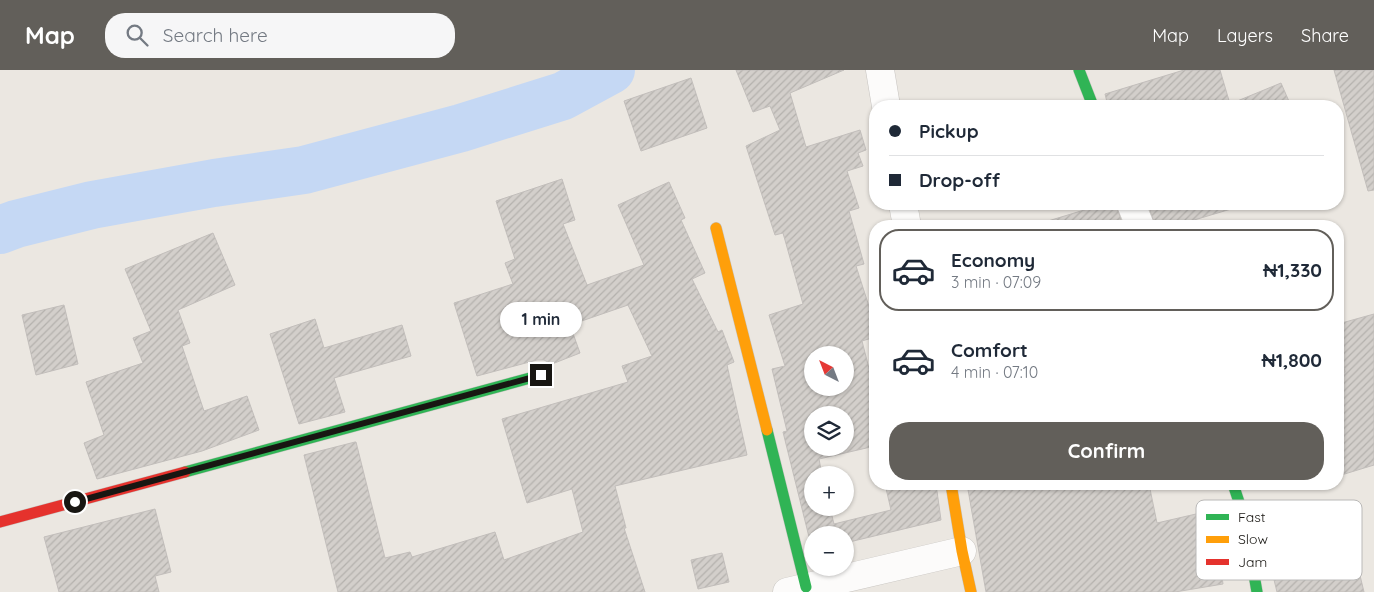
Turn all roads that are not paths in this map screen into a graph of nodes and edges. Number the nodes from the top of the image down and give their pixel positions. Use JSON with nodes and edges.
{"nodes":[{"id":1,"x":880,"y":70,"type":"edge"},
{"id":2,"x":1079,"y":70,"type":"edge"},
{"id":3,"x":885,"y":100,"type":"edge"},
{"id":4,"x":1091,"y":100,"type":"edge"},
{"id":5,"x":716,"y":228,"type":"dead end"},
{"id":6,"x":541,"y":375,"type":"dead end"},
{"id":7,"x":952,"y":490,"type":"edge"},
{"id":8,"x":0,"y":522,"type":"edge"},
{"id":9,"x":962,"y":551,"type":"junction"},
{"id":10,"x":796,"y":590,"type":"edge"},
{"id":11,"x":972,"y":592,"type":"edge"}],
"edges":[{"from":1,"to":3,"type":"street"},
{"from":2,"to":4,"type":"street"},
{"from":5,"to":10,"type":"street"},
{"from":6,"to":8,"type":"street"},
{"from":7,"to":9,"type":"street"},
{"from":9,"to":10,"type":"street"},
{"from":9,"to":11,"type":"street"}]}
